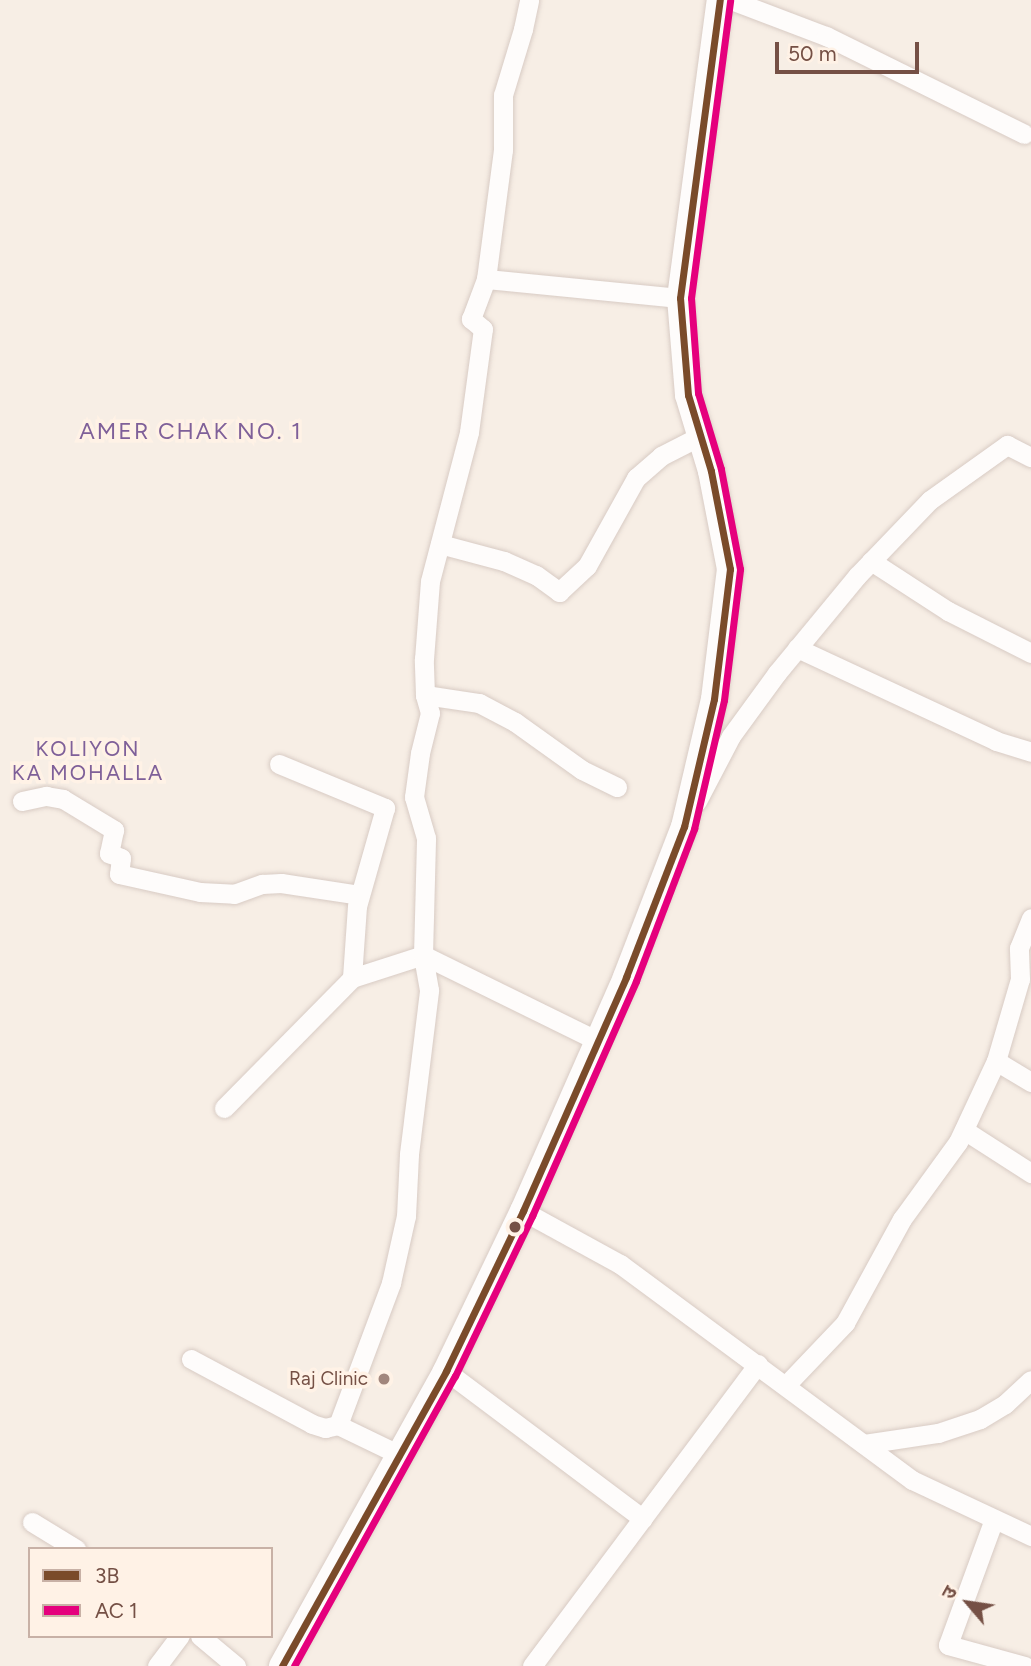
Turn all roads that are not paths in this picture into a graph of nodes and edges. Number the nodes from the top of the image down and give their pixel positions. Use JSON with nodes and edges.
{"nodes":[{"id":1,"x":529,"y":0,"type":"edge"},
{"id":2,"x":720,"y":0,"type":"edge"},
{"id":3,"x":731,"y":0,"type":"edge"},
{"id":4,"x":1024,"y":134,"type":"dead end"},
{"id":5,"x":486,"y":279,"type":"junction"},
{"id":6,"x":680,"y":298,"type":"junction"},
{"id":7,"x":700,"y":436,"type":"junction"},
{"id":8,"x":1031,"y":457,"type":"edge"},
{"id":9,"x":440,"y":544,"type":"junction"},
{"id":10,"x":871,"y":561,"type":"junction"},
{"id":11,"x":797,"y":648,"type":"junction"},
{"id":12,"x":1031,"y":653,"type":"edge"},
{"id":13,"x":425,"y":695,"type":"junction"},
{"id":14,"x":1031,"y":752,"type":"edge"},
{"id":15,"x":279,"y":764,"type":"dead end"},
{"id":16,"x":617,"y":787,"type":"dead end"},
{"id":17,"x":22,"y":801,"type":"dead end"},
{"id":18,"x":684,"y":827,"type":"junction"},
{"id":19,"x":359,"y":895,"type":"junction"},
{"id":20,"x":1031,"y":918,"type":"edge"},
{"id":21,"x":423,"y":955,"type":"junction"},
{"id":22,"x":352,"y":978,"type":"junction"},
{"id":23,"x":598,"y":1041,"type":"junction"},
{"id":24,"x":996,"y":1061,"type":"junction"},
{"id":25,"x":1031,"y":1082,"type":"edge"},
{"id":26,"x":224,"y":1108,"type":"dead end"},
{"id":27,"x":964,"y":1130,"type":"junction"},
{"id":28,"x":1031,"y":1173,"type":"edge"},
{"id":29,"x":523,"y":1211,"type":"junction"},
{"id":30,"x":191,"y":1359,"type":"dead end"},
{"id":31,"x":758,"y":1364,"type":"junction"},
{"id":32,"x":446,"y":1371,"type":"junction"},
{"id":33,"x":1031,"y":1380,"type":"edge"},
{"id":34,"x":786,"y":1385,"type":"junction"},
{"id":35,"x":338,"y":1425,"type":"junction"},
{"id":36,"x":863,"y":1444,"type":"junction"},
{"id":37,"x":400,"y":1455,"type":"junction"},
{"id":38,"x":643,"y":1519,"type":"junction"},
{"id":39,"x":994,"y":1519,"type":"junction"},
{"id":40,"x":32,"y":1522,"type":"dead end"},
{"id":41,"x":1031,"y":1536,"type":"edge"},
{"id":42,"x":73,"y":1547,"type":"edge"},
{"id":43,"x":178,"y":1638,"type":"edge"},
{"id":44,"x":202,"y":1638,"type":"edge"},
{"id":45,"x":157,"y":1666,"type":"edge"},
{"id":46,"x":236,"y":1666,"type":"edge"},
{"id":47,"x":282,"y":1666,"type":"edge"},
{"id":48,"x":532,"y":1666,"type":"edge"},
{"id":49,"x":1025,"y":1666,"type":"edge"}],
"edges":[{"from":1,"to":5,"type":"street"},
{"from":2,"to":6,"type":"main road"},
{"from":3,"to":4,"type":"street"},
{"from":5,"to":6,"type":"street"},
{"from":5,"to":9,"type":"street"},
{"from":6,"to":7,"type":"main road"},
{"from":7,"to":9,"type":"street"},
{"from":7,"to":18,"type":"main road"},
{"from":8,"to":10,"type":"street"},
{"from":9,"to":13,"type":"street"},
{"from":10,"to":11,"type":"street"},
{"from":10,"to":12,"type":"street"},
{"from":11,"to":14,"type":"street"},
{"from":11,"to":18,"type":"street"},
{"from":13,"to":16,"type":"street"},
{"from":13,"to":21,"type":"street"},
{"from":15,"to":19,"type":"street"},
{"from":17,"to":19,"type":"street"},
{"from":18,"to":23,"type":"main road"},
{"from":19,"to":22,"type":"street"},
{"from":20,"to":24,"type":"street"},
{"from":21,"to":22,"type":"street"},
{"from":21,"to":23,"type":"street"},
{"from":21,"to":35,"type":"street"},
{"from":22,"to":26,"type":"street"},
{"from":23,"to":29,"type":"main road"},
{"from":24,"to":25,"type":"street"},
{"from":24,"to":27,"type":"street"},
{"from":27,"to":28,"type":"street"},
{"from":27,"to":34,"type":"street"},
{"from":29,"to":31,"type":"street"},
{"from":29,"to":32,"type":"main road"},
{"from":30,"to":35,"type":"street"},
{"from":31,"to":34,"type":"street"},
{"from":31,"to":38,"type":"street"},
{"from":32,"to":37,"type":"main road"},
{"from":32,"to":38,"type":"street"},
{"from":33,"to":36,"type":"street"},
{"from":34,"to":36,"type":"street"},
{"from":35,"to":37,"type":"street"},
{"from":36,"to":39,"type":"street"},
{"from":37,"to":47,"type":"main road"},
{"from":38,"to":48,"type":"street"},
{"from":39,"to":41,"type":"street"},
{"from":39,"to":49,"type":"street"},
{"from":40,"to":42,"type":"street"},
{"from":43,"to":45,"type":"street"},
{"from":44,"to":46,"type":"street"}]}
